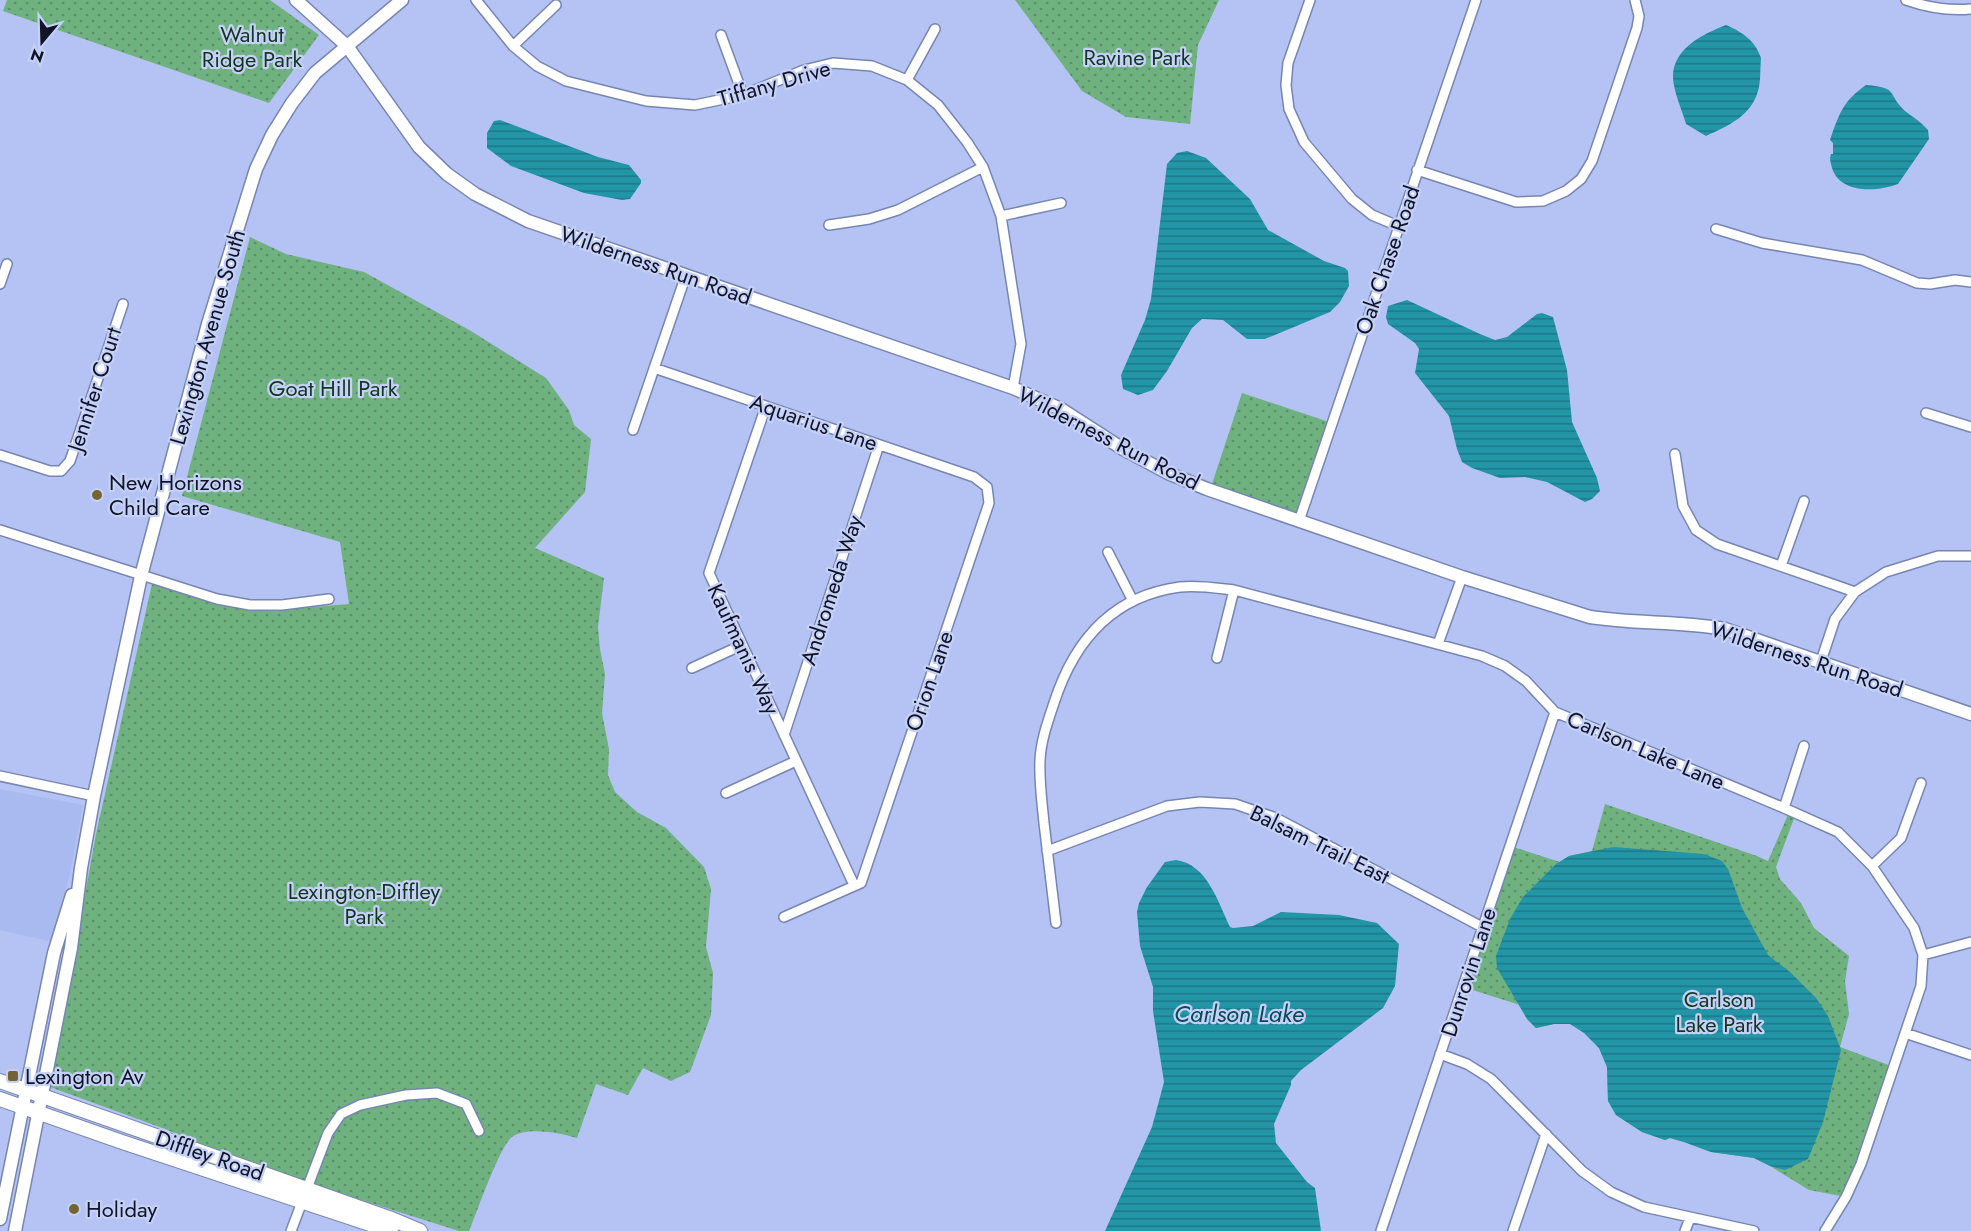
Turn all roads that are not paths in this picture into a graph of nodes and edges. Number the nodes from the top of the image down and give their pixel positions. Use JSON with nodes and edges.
{"nodes":[{"id":1,"x":296,"y":0,"type":"edge"},
{"id":2,"x":402,"y":0,"type":"edge"},
{"id":3,"x":476,"y":0,"type":"edge"},
{"id":4,"x":1310,"y":0,"type":"edge"},
{"id":5,"x":1476,"y":0,"type":"edge"},
{"id":6,"x":1635,"y":0,"type":"edge"},
{"id":7,"x":1906,"y":0,"type":"edge"},
{"id":8,"x":556,"y":5,"type":"dead end"},
{"id":9,"x":1971,"y":9,"type":"edge"},
{"id":10,"x":935,"y":29,"type":"dead end"},
{"id":11,"x":721,"y":35,"type":"dead end"},
{"id":12,"x":347,"y":46,"type":"junction"},
{"id":13,"x":513,"y":46,"type":"junction"},
{"id":14,"x":907,"y":80,"type":"junction"},
{"id":15,"x":743,"y":95,"type":"junction"},
{"id":16,"x":983,"y":167,"type":"junction"},
{"id":17,"x":1417,"y":170,"type":"junction"},
{"id":18,"x":1061,"y":203,"type":"dead end"},
{"id":19,"x":1001,"y":216,"type":"junction"},
{"id":20,"x":829,"y":225,"type":"dead end"},
{"id":21,"x":1398,"y":226,"type":"junction"},
{"id":22,"x":1716,"y":229,"type":"dead end"},
{"id":23,"x":7,"y":264,"type":"dead end"},
{"id":24,"x":686,"y":275,"type":"junction"},
{"id":25,"x":1971,"y":282,"type":"edge"},
{"id":26,"x":0,"y":284,"type":"edge"},
{"id":27,"x":123,"y":304,"type":"dead end"},
{"id":28,"x":654,"y":368,"type":"junction"},
{"id":29,"x":1013,"y":388,"type":"junction"},
{"id":30,"x":766,"y":406,"type":"junction"},
{"id":31,"x":1926,"y":413,"type":"dead end"},
{"id":32,"x":1971,"y":427,"type":"edge"},
{"id":33,"x":633,"y":430,"type":"dead end"},
{"id":34,"x":879,"y":445,"type":"junction"},
{"id":35,"x":1675,"y":454,"type":"dead end"},
{"id":36,"x":0,"y":455,"type":"edge"},
{"id":37,"x":974,"y":477,"type":"joint"},
{"id":38,"x":1804,"y":501,"type":"dead end"},
{"id":39,"x":1299,"y":521,"type":"junction"},
{"id":40,"x":0,"y":530,"type":"edge"},
{"id":41,"x":1108,"y":552,"type":"dead end"},
{"id":42,"x":1971,"y":556,"type":"edge"},
{"id":43,"x":1781,"y":567,"type":"junction"},
{"id":44,"x":141,"y":576,"type":"junction"},
{"id":45,"x":1462,"y":577,"type":"junction"},
{"id":46,"x":1234,"y":590,"type":"junction"},
{"id":47,"x":1855,"y":592,"type":"junction"},
{"id":48,"x":329,"y":599,"type":"dead end"},
{"id":49,"x":1133,"y":601,"type":"junction"},
{"id":50,"x":1438,"y":644,"type":"junction"},
{"id":51,"x":742,"y":645,"type":"junction"},
{"id":52,"x":1216,"y":658,"type":"dead end"},
{"id":53,"x":1821,"y":661,"type":"junction"},
{"id":54,"x":692,"y":668,"type":"dead end"},
{"id":55,"x":1555,"y":712,"type":"junction"},
{"id":56,"x":1971,"y":714,"type":"edge"},
{"id":57,"x":784,"y":735,"type":"junction"},
{"id":58,"x":1804,"y":746,"type":"dead end"},
{"id":59,"x":796,"y":761,"type":"junction"},
{"id":60,"x":0,"y":776,"type":"edge"},
{"id":61,"x":1921,"y":783,"type":"dead end"},
{"id":62,"x":726,"y":793,"type":"dead end"},
{"id":63,"x":94,"y":796,"type":"junction"},
{"id":64,"x":1784,"y":808,"type":"junction"},
{"id":65,"x":1047,"y":851,"type":"junction"},
{"id":66,"x":1872,"y":866,"type":"junction"},
{"id":67,"x":81,"y":868,"type":"junction"},
{"id":68,"x":854,"y":885,"type":"junction"},
{"id":69,"x":784,"y":917,"type":"dead end"},
{"id":70,"x":1056,"y":923,"type":"dead end"},
{"id":71,"x":1482,"y":927,"type":"junction"},
{"id":72,"x":1971,"y":942,"type":"edge"},
{"id":73,"x":1923,"y":955,"type":"junction"},
{"id":74,"x":1905,"y":1033,"type":"junction"},
{"id":75,"x":1440,"y":1054,"type":"junction"},
{"id":76,"x":1971,"y":1055,"type":"edge"},
{"id":77,"x":0,"y":1081,"type":"edge"},
{"id":78,"x":25,"y":1090,"type":"junction"},
{"id":79,"x":42,"y":1095,"type":"junction"},
{"id":80,"x":0,"y":1099,"type":"edge"},
{"id":81,"x":22,"y":1106,"type":"junction"},
{"id":82,"x":38,"y":1112,"type":"junction"},
{"id":83,"x":479,"y":1131,"type":"dead end"},
{"id":84,"x":1546,"y":1134,"type":"junction"},
{"id":85,"x":304,"y":1195,"type":"junction"},
{"id":86,"x":1690,"y":1218,"type":"junction"},
{"id":87,"x":0,"y":1219,"type":"edge"},
{"id":88,"x":15,"y":1231,"type":"edge"},
{"id":89,"x":291,"y":1231,"type":"edge"},
{"id":90,"x":391,"y":1231,"type":"edge"},
{"id":91,"x":420,"y":1231,"type":"edge"},
{"id":92,"x":1381,"y":1231,"type":"edge"},
{"id":93,"x":1513,"y":1231,"type":"edge"},
{"id":94,"x":1685,"y":1231,"type":"edge"},
{"id":95,"x":1752,"y":1231,"type":"edge"},
{"id":96,"x":1825,"y":1231,"type":"edge"}],
"edges":[{"from":1,"to":12,"type":"street","name":"Wilderness Run Road"},
{"from":2,"to":12,"type":"street","name":"Lexington Avenue South"},
{"from":3,"to":13,"type":"street","name":"Tiffany Drive"},
{"from":4,"to":21,"type":"street"},
{"from":5,"to":17,"type":"street","name":"Oak Chase Road"},
{"from":6,"to":17,"type":"street"},
{"from":7,"to":9,"type":"street"},
{"from":8,"to":13,"type":"street"},
{"from":10,"to":14,"type":"street"},
{"from":11,"to":15,"type":"street"},
{"from":12,"to":24,"type":"street","name":"Wilderness Run Road"},
{"from":12,"to":44,"type":"street","name":"Lexington Avenue South"},
{"from":13,"to":15,"type":"street","name":"Tiffany Drive"},
{"from":14,"to":15,"type":"street","name":"Tiffany Drive"},
{"from":14,"to":16,"type":"street","name":"Tiffany Drive"},
{"from":16,"to":19,"type":"street","name":"Tiffany Drive"},
{"from":16,"to":20,"type":"street"},
{"from":17,"to":21,"type":"street","name":"Oak Chase Road"},
{"from":18,"to":19,"type":"street"},
{"from":19,"to":29,"type":"street","name":"Tiffany Drive"},
{"from":21,"to":39,"type":"street","name":"Oak Chase Road"},
{"from":22,"to":25,"type":"street"},
{"from":23,"to":26,"type":"street"},
{"from":24,"to":28,"type":"street"},
{"from":24,"to":29,"type":"street","name":"Wilderness Run Road"},
{"from":27,"to":36,"type":"street","name":"Jennifer Court"},
{"from":28,"to":30,"type":"street","name":"Aquarius Lane"},
{"from":28,"to":33,"type":"street"},
{"from":29,"to":39,"type":"street","name":"Wilderness Run Road"},
{"from":30,"to":34,"type":"street","name":"Aquarius Lane"},
{"from":30,"to":51,"type":"street","name":"Kaufmanis Way"},
{"from":31,"to":32,"type":"street"},
{"from":34,"to":37,"type":"street","name":"Aquarius Lane"},
{"from":34,"to":57,"type":"street","name":"Andromeda Way"},
{"from":35,"to":43,"type":"street"},
{"from":37,"to":68,"type":"street","name":"Orion Lane"},
{"from":38,"to":43,"type":"street"},
{"from":39,"to":45,"type":"street","name":"Wilderness Run Road"},
{"from":40,"to":44,"type":"street"},
{"from":41,"to":49,"type":"street"},
{"from":42,"to":47,"type":"street"},
{"from":43,"to":47,"type":"street"},
{"from":44,"to":48,"type":"street"},
{"from":44,"to":63,"type":"street","name":"Lexington Avenue South"},
{"from":45,"to":50,"type":"street"},
{"from":45,"to":53,"type":"street","name":"Wilderness Run Road"},
{"from":46,"to":49,"type":"street","name":"Carlson Lake Lane"},
{"from":46,"to":50,"type":"street","name":"Carlson Lake Lane"},
{"from":46,"to":52,"type":"street"},
{"from":47,"to":53,"type":"street"},
{"from":49,"to":65,"type":"street","name":"Carlson Lake Lane"},
{"from":50,"to":55,"type":"street","name":"Carlson Lake Lane"},
{"from":51,"to":54,"type":"street"},
{"from":51,"to":57,"type":"street","name":"Kaufmanis Way"},
{"from":53,"to":56,"type":"street","name":"Wilderness Run Road"},
{"from":55,"to":64,"type":"street","name":"Carlson Lake Lane"},
{"from":55,"to":71,"type":"street","name":"Dunrovin Lane"},
{"from":57,"to":59,"type":"street","name":"Kaufmanis Way"},
{"from":58,"to":64,"type":"street"},
{"from":59,"to":62,"type":"street"},
{"from":59,"to":68,"type":"street","name":"Kaufmanis Way"},
{"from":60,"to":63,"type":"street"},
{"from":61,"to":66,"type":"street"},
{"from":63,"to":67,"type":"street","name":"Lexington Avenue South"},
{"from":64,"to":66,"type":"street","name":"Carlson Lake Lane"},
{"from":65,"to":70,"type":"street","name":"Carlson Lake Lane"},
{"from":65,"to":71,"type":"street","name":"Balsam Trail East"},
{"from":66,"to":73,"type":"street","name":"Carlson Lake Lane"},
{"from":67,"to":78,"type":"street","name":"Lexington Avenue South"},
{"from":67,"to":79,"type":"street","name":"Lexington Avenue South"},
{"from":68,"to":69,"type":"street"},
{"from":71,"to":75,"type":"street","name":"Dunrovin Lane"},
{"from":72,"to":73,"type":"street"},
{"from":73,"to":74,"type":"street","name":"Carlson Lake Lane"},
{"from":74,"to":76,"type":"street"},
{"from":74,"to":96,"type":"street","name":"Carlson Lake Lane"},
{"from":75,"to":84,"type":"street"},
{"from":75,"to":92,"type":"street","name":"Dunrovin Lane"},
{"from":77,"to":78,"type":"main road","name":"Diffley Road"},
{"from":78,"to":79,"type":"main road","name":"Diffley Road"},
{"from":78,"to":81,"type":"street","name":"Lexington Avenue South"},
{"from":79,"to":82,"type":"street","name":"Lexington Avenue South"},
{"from":79,"to":85,"type":"main road","name":"Diffley Road"},
{"from":80,"to":81,"type":"main road","name":"Diffley Road"},
{"from":81,"to":82,"type":"main road","name":"Diffley Road"},
{"from":81,"to":87,"type":"street","name":"Lexington Avenue South"},
{"from":82,"to":85,"type":"main road","name":"Diffley Road"},
{"from":82,"to":88,"type":"street","name":"Lexington Avenue South"},
{"from":83,"to":85,"type":"street"},
{"from":84,"to":86,"type":"street"},
{"from":84,"to":93,"type":"street"},
{"from":85,"to":89,"type":"street"},
{"from":85,"to":90,"type":"main road","name":"Diffley Road"},
{"from":85,"to":91,"type":"main road","name":"Diffley Road"},
{"from":86,"to":94,"type":"street"},
{"from":86,"to":95,"type":"street"}]}
